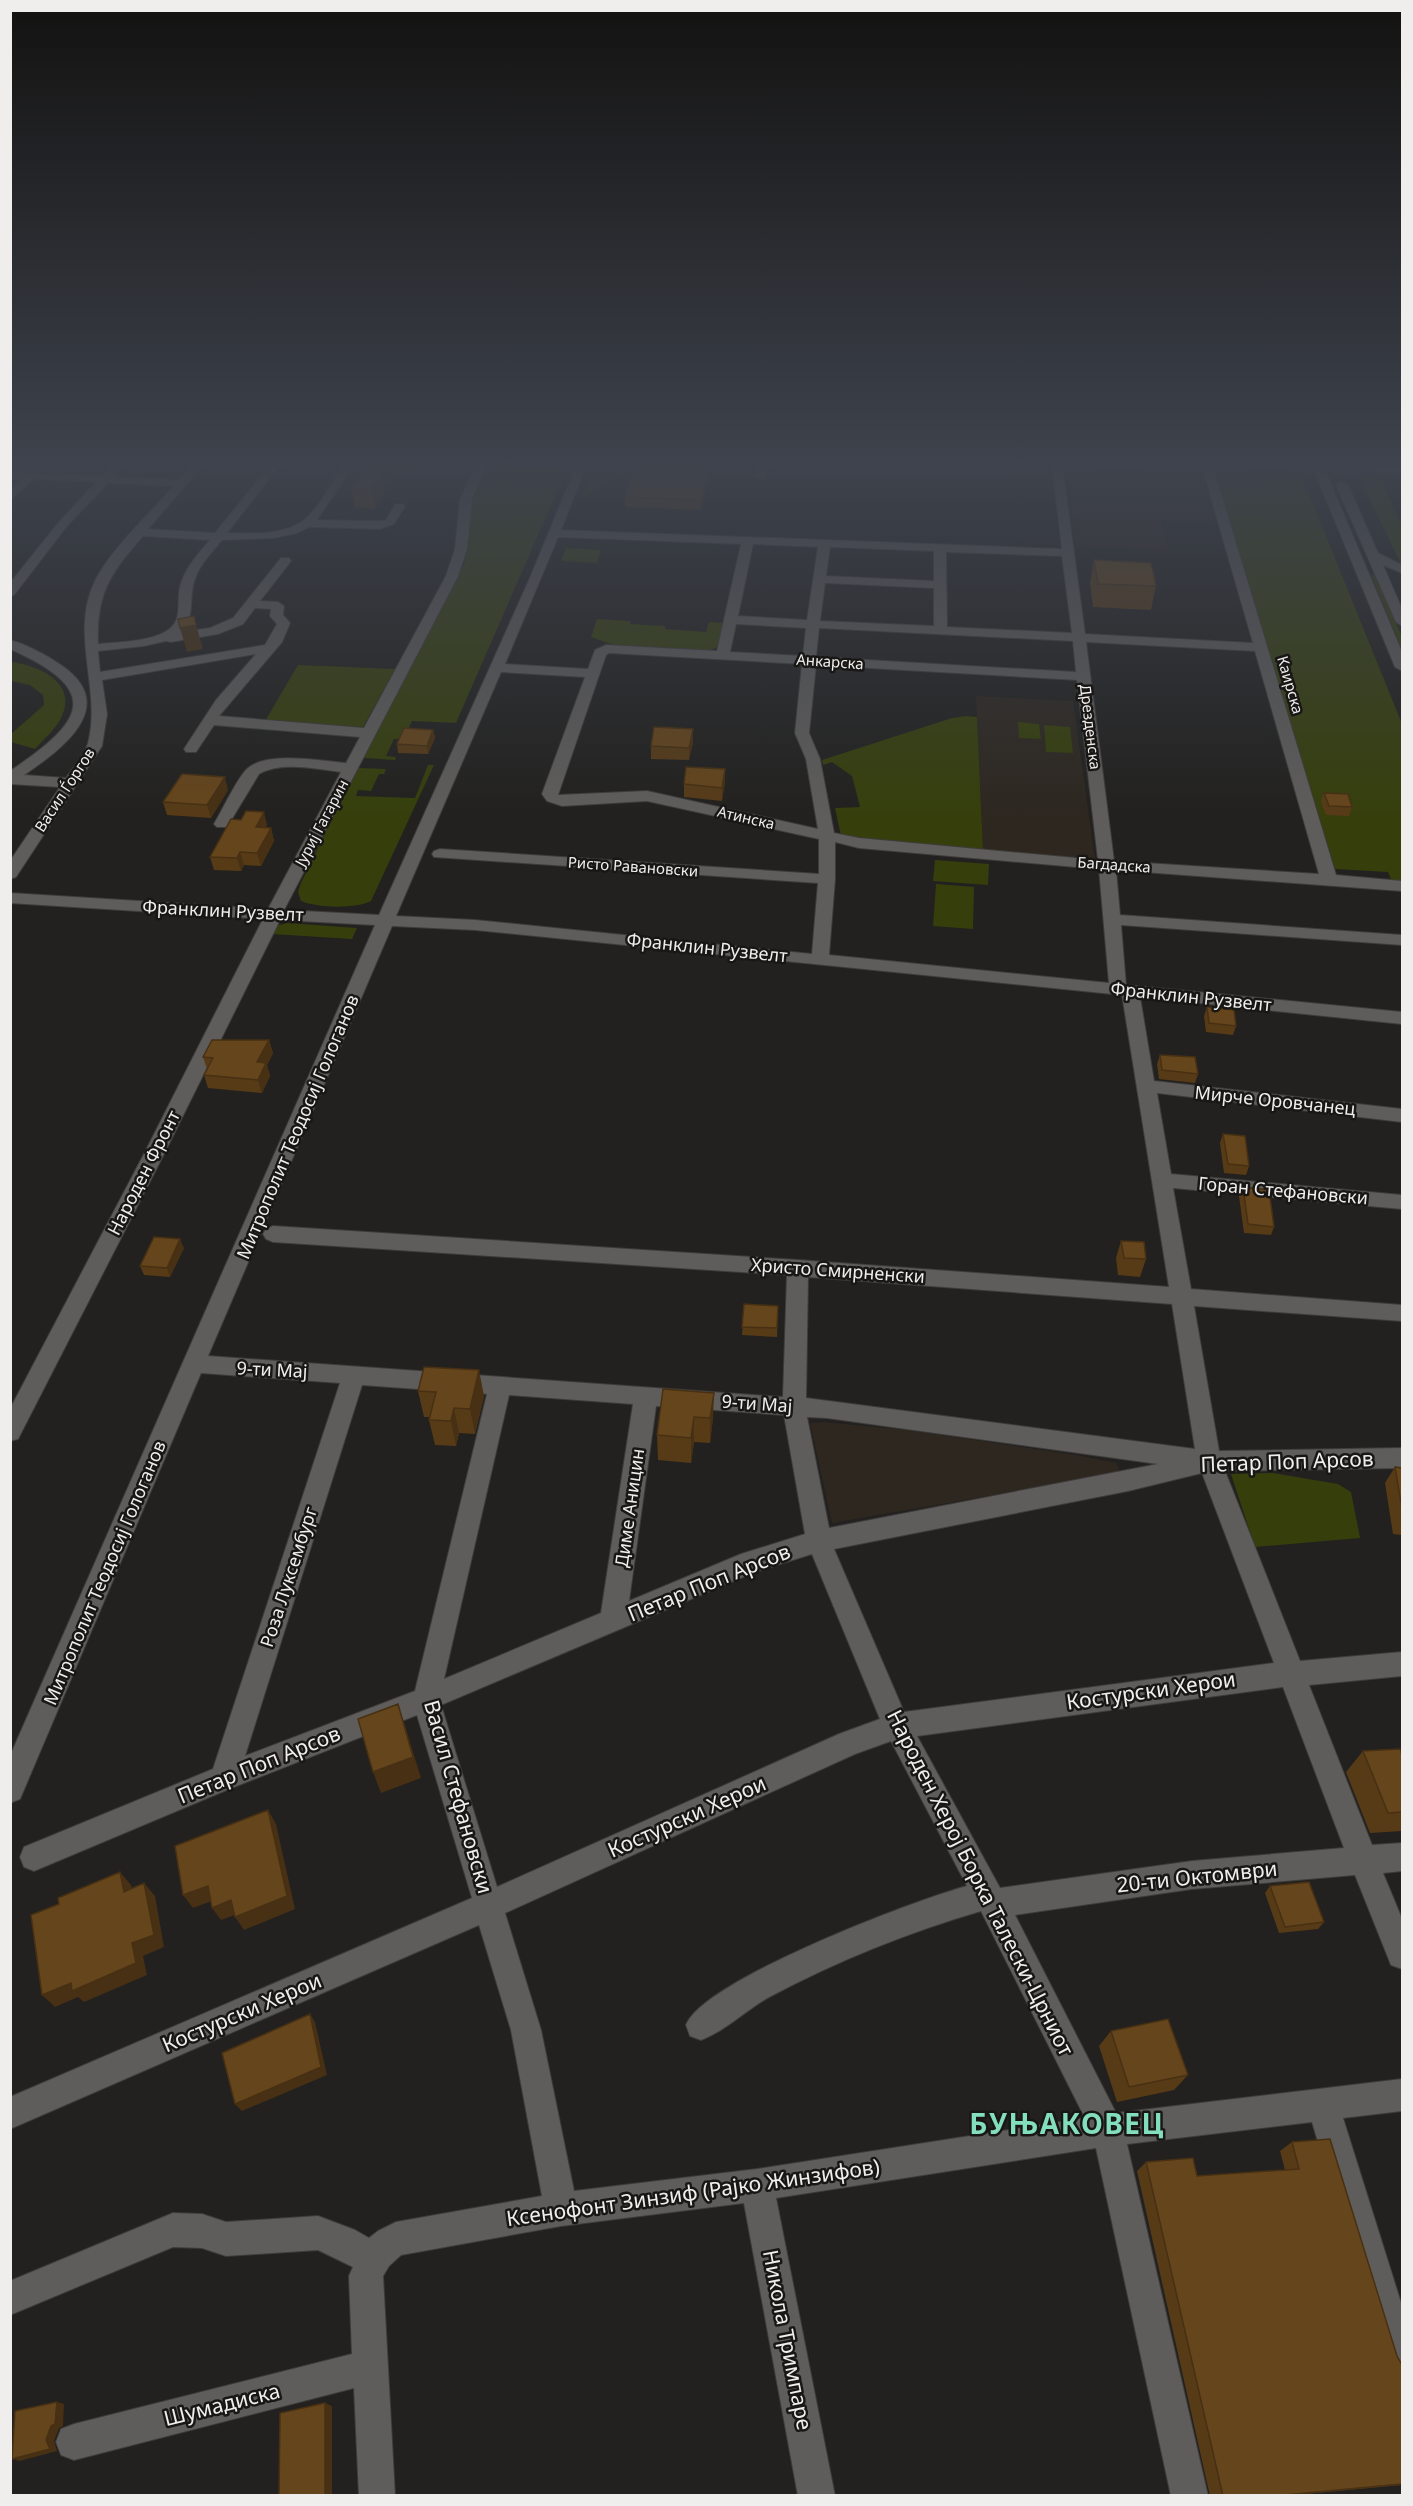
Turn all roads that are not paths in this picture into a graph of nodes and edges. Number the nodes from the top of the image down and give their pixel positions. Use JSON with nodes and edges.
{"nodes":[{"id":1,"x":101,"y":581,"type":"edge"},
{"id":2,"x":187,"y":581,"type":"edge"},
{"id":3,"x":270,"y":581,"type":"edge"},
{"id":4,"x":449,"y":581,"type":"edge"},
{"id":5,"x":534,"y":581,"type":"edge"},
{"id":6,"x":739,"y":581,"type":"edge"},
{"id":7,"x":820,"y":581,"type":"edge"},
{"id":8,"x":859,"y":581,"type":"edge"},
{"id":9,"x":940,"y":581,"type":"edge"},
{"id":10,"x":1071,"y":581,"type":"edge"},
{"id":11,"x":1242,"y":581,"type":"edge"},
{"id":12,"x":1367,"y":581,"type":"edge"},
{"id":13,"x":1385,"y":581,"type":"edge"},
{"id":14,"x":1401,"y":584,"type":"dead end"},
{"id":15,"x":940,"y":585,"type":"junction"},
{"id":16,"x":1390,"y":594,"type":"junction"},
{"id":17,"x":252,"y":604,"type":"junction"},
{"id":18,"x":731,"y":620,"type":"junction"},
{"id":19,"x":1402,"y":622,"type":"edge"},
{"id":20,"x":813,"y":625,"type":"junction"},
{"id":21,"x":940,"y":631,"type":"junction"},
{"id":22,"x":1078,"y":638,"type":"junction"},
{"id":23,"x":161,"y":639,"type":"junction"},
{"id":24,"x":10,"y":644,"type":"edge"},
{"id":25,"x":1261,"y":647,"type":"junction"},
{"id":26,"x":91,"y":648,"type":"junction"},
{"id":27,"x":270,"y":648,"type":"junction"},
{"id":28,"x":723,"y":655,"type":"junction"},
{"id":29,"x":809,"y":661,"type":"junction"},
{"id":30,"x":1402,"y":667,"type":"edge"},
{"id":31,"x":497,"y":668,"type":"junction"},
{"id":32,"x":93,"y":671,"type":"junction"},
{"id":33,"x":593,"y":673,"type":"junction"},
{"id":34,"x":1083,"y":676,"type":"junction"},
{"id":35,"x":211,"y":720,"type":"junction"},
{"id":36,"x":369,"y":733,"type":"junction"},
{"id":37,"x":191,"y":749,"type":"dead end"},
{"id":38,"x":351,"y":768,"type":"junction"},
{"id":39,"x":10,"y":778,"type":"edge"},
{"id":40,"x":72,"y":783,"type":"junction"},
{"id":41,"x":664,"y":800,"type":"joint"},
{"id":42,"x":222,"y":824,"type":"dead end"},
{"id":43,"x":827,"y":836,"type":"junction"},
{"id":44,"x":440,"y":854,"type":"dead end"},
{"id":45,"x":1107,"y":865,"type":"junction"},
{"id":46,"x":10,"y":874,"type":"edge"},
{"id":47,"x":827,"y":879,"type":"junction"},
{"id":48,"x":1329,"y":879,"type":"junction"},
{"id":49,"x":1402,"y":886,"type":"edge"},
{"id":50,"x":10,"y":898,"type":"edge"},
{"id":51,"x":274,"y":913,"type":"junction"},
{"id":52,"x":386,"y":919,"type":"junction"},
{"id":53,"x":1112,"y":919,"type":"junction"},
{"id":54,"x":1402,"y":940,"type":"edge"},
{"id":55,"x":820,"y":959,"type":"junction"},
{"id":56,"x":1124,"y":991,"type":"junction"},
{"id":57,"x":1402,"y":1018,"type":"edge"},
{"id":58,"x":1147,"y":1086,"type":"junction"},
{"id":59,"x":1402,"y":1115,"type":"edge"},
{"id":60,"x":1163,"y":1180,"type":"junction"},
{"id":61,"x":1402,"y":1202,"type":"edge"},
{"id":62,"x":273,"y":1234,"type":"dead end"},
{"id":63,"x":798,"y":1268,"type":"junction"},
{"id":64,"x":1182,"y":1297,"type":"junction"},
{"id":65,"x":1402,"y":1313,"type":"edge"},
{"id":66,"x":195,"y":1364,"type":"junction"},
{"id":67,"x":354,"y":1376,"type":"junction"},
{"id":68,"x":500,"y":1385,"type":"junction"},
{"id":69,"x":646,"y":1395,"type":"junction"},
{"id":70,"x":794,"y":1407,"type":"junction"},
{"id":71,"x":13,"y":1422,"type":"edge"},
{"id":72,"x":1402,"y":1458,"type":"edge"},
{"id":73,"x":1209,"y":1461,"type":"junction"},
{"id":74,"x":819,"y":1541,"type":"junction"},
{"id":75,"x":613,"y":1621,"type":"junction"},
{"id":76,"x":1402,"y":1664,"type":"edge"},
{"id":77,"x":1292,"y":1674,"type":"junction"},
{"id":78,"x":426,"y":1699,"type":"junction"},
{"id":79,"x":897,"y":1726,"type":"junction"},
{"id":80,"x":225,"y":1778,"type":"junction"},
{"id":81,"x":10,"y":1789,"type":"edge"},
{"id":82,"x":34,"y":1857,"type":"dead end"},
{"id":83,"x":1402,"y":1857,"type":"edge"},
{"id":84,"x":1364,"y":1861,"type":"junction"},
{"id":85,"x":990,"y":1900,"type":"junction"},
{"id":86,"x":490,"y":1905,"type":"junction"},
{"id":87,"x":1402,"y":1954,"type":"edge"},
{"id":88,"x":701,"y":2025,"type":"dead end"},
{"id":89,"x":1402,"y":2095,"type":"edge"},
{"id":90,"x":1323,"y":2106,"type":"junction"},
{"id":91,"x":10,"y":2113,"type":"edge"},
{"id":92,"x":1108,"y":2130,"type":"junction"},
{"id":93,"x":757,"y":2185,"type":"junction"},
{"id":94,"x":561,"y":2209,"type":"junction"},
{"id":95,"x":372,"y":2259,"type":"junction"},
{"id":96,"x":10,"y":2298,"type":"edge"},
{"id":97,"x":1402,"y":2360,"type":"edge"},
{"id":98,"x":369,"y":2367,"type":"junction"},
{"id":99,"x":74,"y":2442,"type":"dead end"},
{"id":100,"x":377,"y":2496,"type":"edge"},
{"id":101,"x":817,"y":2496,"type":"edge"},
{"id":102,"x":1190,"y":2496,"type":"edge"}],
"edges":[{"from":1,"to":26,"type":"street","name":"Васил Ѓоргов"},
{"from":2,"to":23,"type":"street"},
{"from":3,"to":17,"type":"street"},
{"from":4,"to":36,"type":"street","name":"Јуриј Гагарин"},
{"from":5,"to":31,"type":"street","name":"Митрополит Теодосиј Гологанов"},
{"from":6,"to":18,"type":"street"},
{"from":7,"to":20,"type":"street"},
{"from":8,"to":15,"type":"street"},
{"from":9,"to":15,"type":"street"},
{"from":10,"to":22,"type":"street","name":"Дрезденска"},
{"from":11,"to":25,"type":"street","name":"Каирска"},
{"from":12,"to":30,"type":"street"},
{"from":13,"to":16,"type":"street"},
{"from":14,"to":16,"type":"street"},
{"from":15,"to":21,"type":"street"},
{"from":16,"to":19,"type":"street"},
{"from":17,"to":23,"type":"street"},
{"from":17,"to":27,"type":"street"},
{"from":18,"to":20,"type":"street"},
{"from":18,"to":28,"type":"street"},
{"from":20,"to":21,"type":"street"},
{"from":20,"to":29,"type":"street"},
{"from":21,"to":22,"type":"street"},
{"from":22,"to":25,"type":"street"},
{"from":22,"to":34,"type":"street","name":"Дрезденска"},
{"from":23,"to":26,"type":"street"},
{"from":24,"to":39,"type":"street"},
{"from":25,"to":48,"type":"street","name":"Каирска"},
{"from":26,"to":32,"type":"street","name":"Васил Ѓоргов"},
{"from":27,"to":32,"type":"street"},
{"from":27,"to":35,"type":"street"},
{"from":28,"to":29,"type":"street","name":"Анкарска"},
{"from":28,"to":33,"type":"street","name":"Анкарска"},
{"from":29,"to":34,"type":"street","name":"Анкарска"},
{"from":29,"to":43,"type":"street"},
{"from":31,"to":33,"type":"street"},
{"from":31,"to":52,"type":"street","name":"Митрополит Теодосиј Гологанов"},
{"from":32,"to":40,"type":"street","name":"Васил Ѓоргов"},
{"from":33,"to":41,"type":"street","name":"Анкарска"},
{"from":34,"to":45,"type":"street","name":"Дрезденска"},
{"from":35,"to":36,"type":"street"},
{"from":35,"to":37,"type":"street"},
{"from":36,"to":38,"type":"street","name":"Јуриј Гагарин"},
{"from":38,"to":42,"type":"street"},
{"from":38,"to":51,"type":"street","name":"Јуриј Гагарин"},
{"from":39,"to":40,"type":"street"},
{"from":40,"to":46,"type":"street","name":"Васил Ѓоргов"},
{"from":41,"to":43,"type":"street","name":"Атинска"},
{"from":43,"to":45,"type":"street","name":"Багдадска"},
{"from":43,"to":47,"type":"street"},
{"from":44,"to":47,"type":"street","name":"Ристо Равановски"},
{"from":45,"to":48,"type":"street","name":"Багдадска"},
{"from":45,"to":53,"type":"street","name":"Дрезденска"},
{"from":47,"to":55,"type":"street"},
{"from":48,"to":49,"type":"street","name":"Багдадска"},
{"from":50,"to":51,"type":"street","name":"Франклин Рузвелт"},
{"from":51,"to":52,"type":"street","name":"Франклин Рузвелт"},
{"from":51,"to":71,"type":"street","name":"Народен Фронт"},
{"from":52,"to":55,"type":"street","name":"Франклин Рузвелт"},
{"from":52,"to":66,"type":"street","name":"Митрополит Теодосиј Гологанов"},
{"from":53,"to":54,"type":"street"},
{"from":53,"to":56,"type":"street","name":"Дрезденска"},
{"from":55,"to":56,"type":"street","name":"Франклин Рузвелт"},
{"from":56,"to":57,"type":"street","name":"Франклин Рузвелт"},
{"from":56,"to":58,"type":"street","name":"Дрезденска"},
{"from":58,"to":59,"type":"street","name":"Мирче Оровчанец"},
{"from":58,"to":60,"type":"street","name":"Дрезденска"},
{"from":60,"to":61,"type":"street","name":"Горан Стефановски"},
{"from":60,"to":64,"type":"street","name":"Дрезденска"},
{"from":62,"to":63,"type":"street","name":"Христо Смирненски"},
{"from":63,"to":64,"type":"street","name":"Христо Смирненски"},
{"from":63,"to":70,"type":"street","name":"Народен Херој Борка Талески-Црниот"},
{"from":64,"to":65,"type":"street","name":"Христо Смирненски"},
{"from":64,"to":73,"type":"street","name":"Дрезденска"},
{"from":66,"to":67,"type":"street","name":"9-ти Мај"},
{"from":66,"to":81,"type":"street","name":"Митрополит Теодосиј Гологанов"},
{"from":67,"to":68,"type":"street","name":"9-ти Мај"},
{"from":67,"to":80,"type":"street","name":"Роза Луксембург"},
{"from":68,"to":69,"type":"street","name":"9-ти Мај"},
{"from":68,"to":78,"type":"street","name":"Васил Стефановски"},
{"from":69,"to":70,"type":"street","name":"9-ти Мај"},
{"from":69,"to":75,"type":"street","name":"Диме Аницин"},
{"from":70,"to":73,"type":"street","name":"9-ти Мај"},
{"from":70,"to":74,"type":"street","name":"Народен Херој Борка Талески-Црниот"},
{"from":72,"to":73,"type":"street","name":"Петар Поп Арсов"},
{"from":73,"to":74,"type":"street","name":"Петар Поп Арсов"},
{"from":73,"to":77,"type":"street","name":"Дрезденска"},
{"from":74,"to":75,"type":"street","name":"Петар Поп Арсов"},
{"from":74,"to":79,"type":"street","name":"Народен Херој Борка Талески-Црниот"},
{"from":75,"to":78,"type":"street","name":"Петар Поп Арсов"},
{"from":76,"to":77,"type":"street","name":"Костурски Херои"},
{"from":77,"to":79,"type":"street","name":"Костурски Херои"},
{"from":77,"to":84,"type":"street","name":"Дрезденска"},
{"from":78,"to":80,"type":"street","name":"Петар Поп Арсов"},
{"from":78,"to":86,"type":"street","name":"Васил Стефановски"},
{"from":79,"to":85,"type":"street","name":"Народен Херој Борка Талески-Црниот"},
{"from":79,"to":86,"type":"street","name":"Костурски Херои"},
{"from":80,"to":82,"type":"street","name":"Петар Поп Арсов"},
{"from":83,"to":84,"type":"street","name":"20-ти Октомври"},
{"from":84,"to":85,"type":"street","name":"20-ти Октомври"},
{"from":84,"to":87,"type":"street","name":"Дрезденска"},
{"from":85,"to":88,"type":"street","name":"20-ти Октомври"},
{"from":85,"to":92,"type":"street","name":"Народен Херој Борка Талески-Црниот"},
{"from":86,"to":91,"type":"street","name":"Костурски Херои"},
{"from":86,"to":94,"type":"street","name":"Васил Стефановски"},
{"from":89,"to":90,"type":"street","name":"Ксенофонт Зинзиф (Рајко Жинзифов)"},
{"from":90,"to":92,"type":"street","name":"Ксенофонт Зинзиф (Рајко Жинзифов)"},
{"from":90,"to":97,"type":"street"},
{"from":92,"to":93,"type":"street","name":"Ксенофонт Зинзиф (Рајко Жинзифов)"},
{"from":92,"to":102,"type":"street","name":"Народен Херој Борка Талески-Црниот"},
{"from":93,"to":94,"type":"street","name":"Ксенофонт Зинзиф (Рајко Жинзифов)"},
{"from":93,"to":101,"type":"street","name":"Никола Тримпаре"},
{"from":94,"to":95,"type":"street","name":"Ксенофонт Зинзиф (Рајко Жинзифов)"},
{"from":95,"to":96,"type":"street"},
{"from":95,"to":98,"type":"street"},
{"from":98,"to":99,"type":"street","name":"Шумадиска"},
{"from":98,"to":100,"type":"street"}]}
